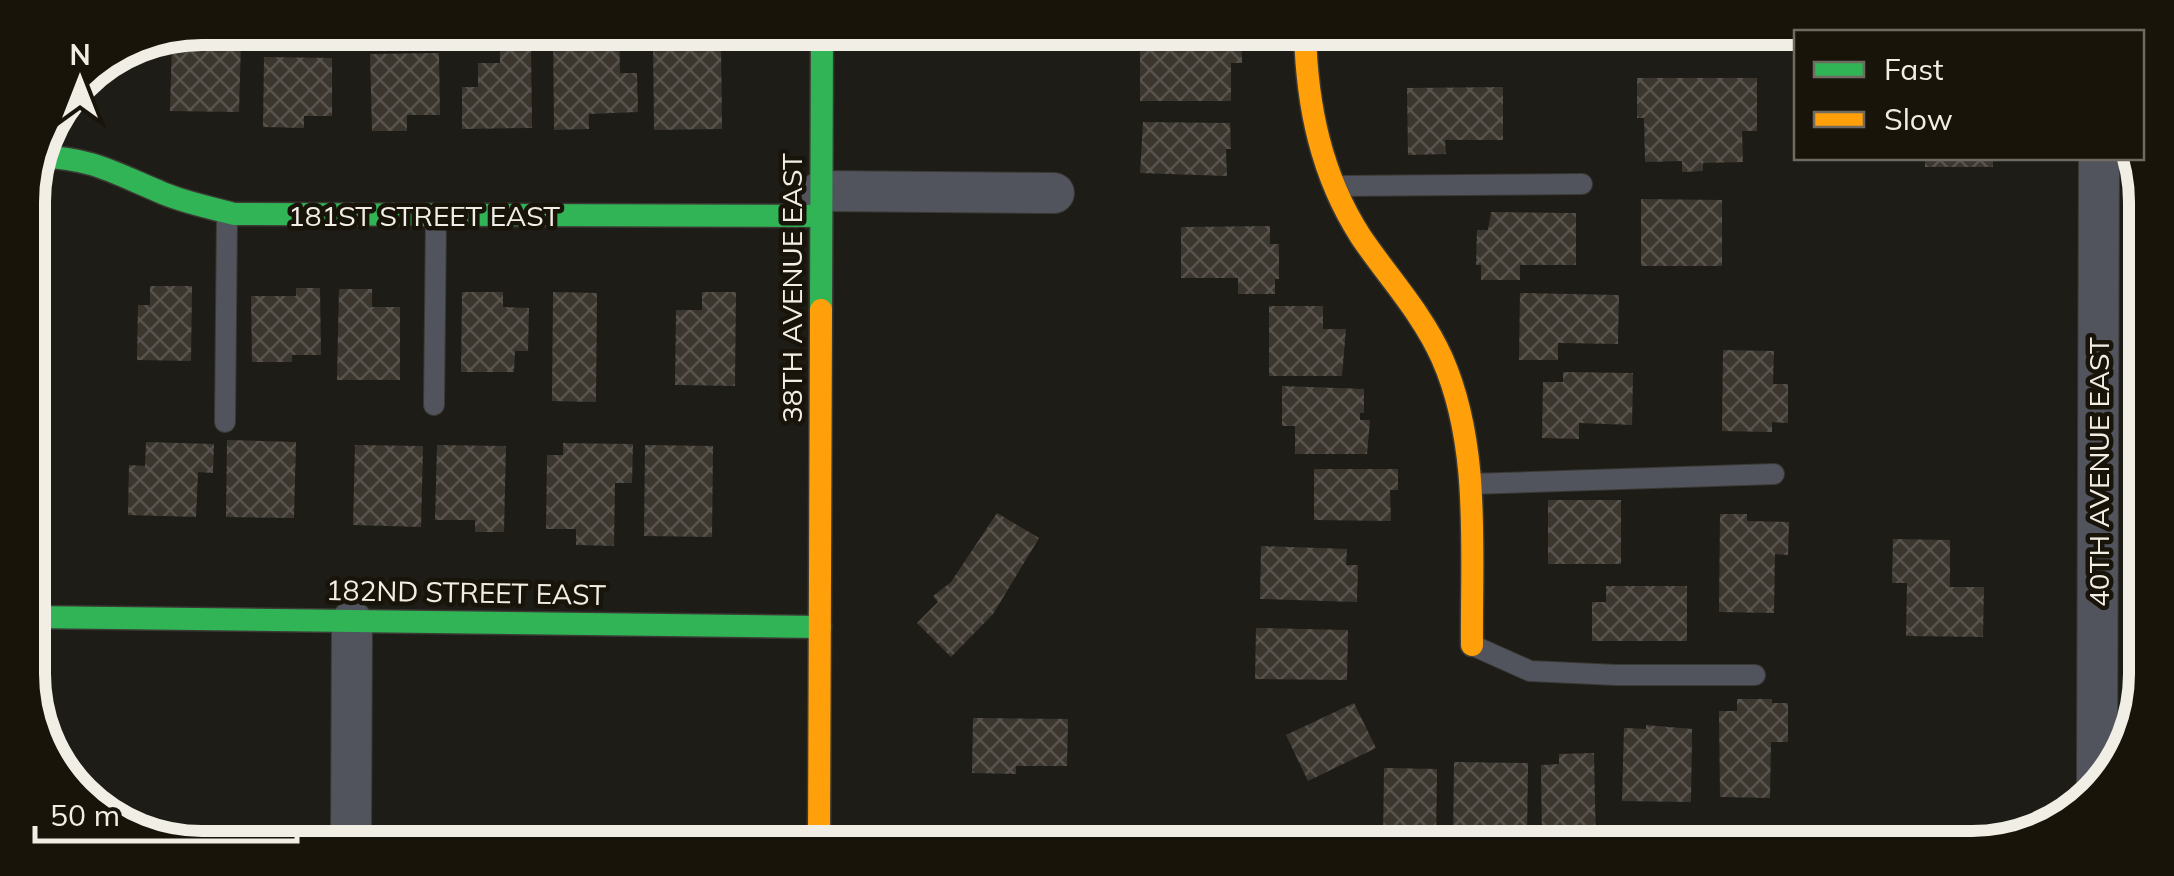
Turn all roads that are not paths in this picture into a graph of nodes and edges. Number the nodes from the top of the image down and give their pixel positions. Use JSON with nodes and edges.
{"nodes":[{"id":1,"x":822,"y":45,"type":"edge"},
{"id":2,"x":1305,"y":45,"type":"edge"},
{"id":3,"x":52,"y":157,"type":"edge"},
{"id":4,"x":2099,"y":160,"type":"edge"},
{"id":5,"x":1582,"y":184,"type":"dead end"},
{"id":6,"x":1334,"y":186,"type":"junction"},
{"id":7,"x":1054,"y":193,"type":"dead end"},
{"id":8,"x":821,"y":204,"type":"junction"},
{"id":9,"x":227,"y":212,"type":"junction"},
{"id":10,"x":436,"y":215,"type":"junction"},
{"id":11,"x":434,"y":405,"type":"dead end"},
{"id":12,"x":225,"y":422,"type":"dead end"},
{"id":13,"x":1774,"y":474,"type":"dead end"},
{"id":14,"x":1468,"y":484,"type":"junction"},
{"id":15,"x":45,"y":617,"type":"edge"},
{"id":16,"x":352,"y":621,"type":"junction"},
{"id":17,"x":820,"y":627,"type":"junction"},
{"id":18,"x":1472,"y":645,"type":"joint"},
{"id":19,"x":1755,"y":675,"type":"dead end"},
{"id":20,"x":2097,"y":769,"type":"edge"},
{"id":21,"x":351,"y":831,"type":"edge"},
{"id":22,"x":819,"y":831,"type":"edge"}],
"edges":[{"from":1,"to":8,"type":"street","name":"38TH AVENUE EAST"},
{"from":2,"to":6,"type":"street"},
{"from":3,"to":9,"type":"street","name":"181ST STREET EAST"},
{"from":4,"to":20,"type":"street","name":"40TH AVENUE EAST"},
{"from":5,"to":6,"type":"lane"},
{"from":6,"to":14,"type":"street"},
{"from":7,"to":8,"type":"street","name":"181ST STREET EAST"},
{"from":8,"to":10,"type":"street","name":"181ST STREET EAST"},
{"from":8,"to":17,"type":"street","name":"38TH AVENUE EAST"},
{"from":9,"to":10,"type":"street","name":"181ST STREET EAST"},
{"from":9,"to":12,"type":"lane"},
{"from":10,"to":11,"type":"lane"},
{"from":13,"to":14,"type":"lane"},
{"from":14,"to":18,"type":"street"},
{"from":15,"to":16,"type":"street","name":"182ND STREET EAST"},
{"from":16,"to":17,"type":"street","name":"182ND STREET EAST"},
{"from":16,"to":21,"type":"street"},
{"from":17,"to":22,"type":"street"},
{"from":18,"to":19,"type":"lane"}]}
